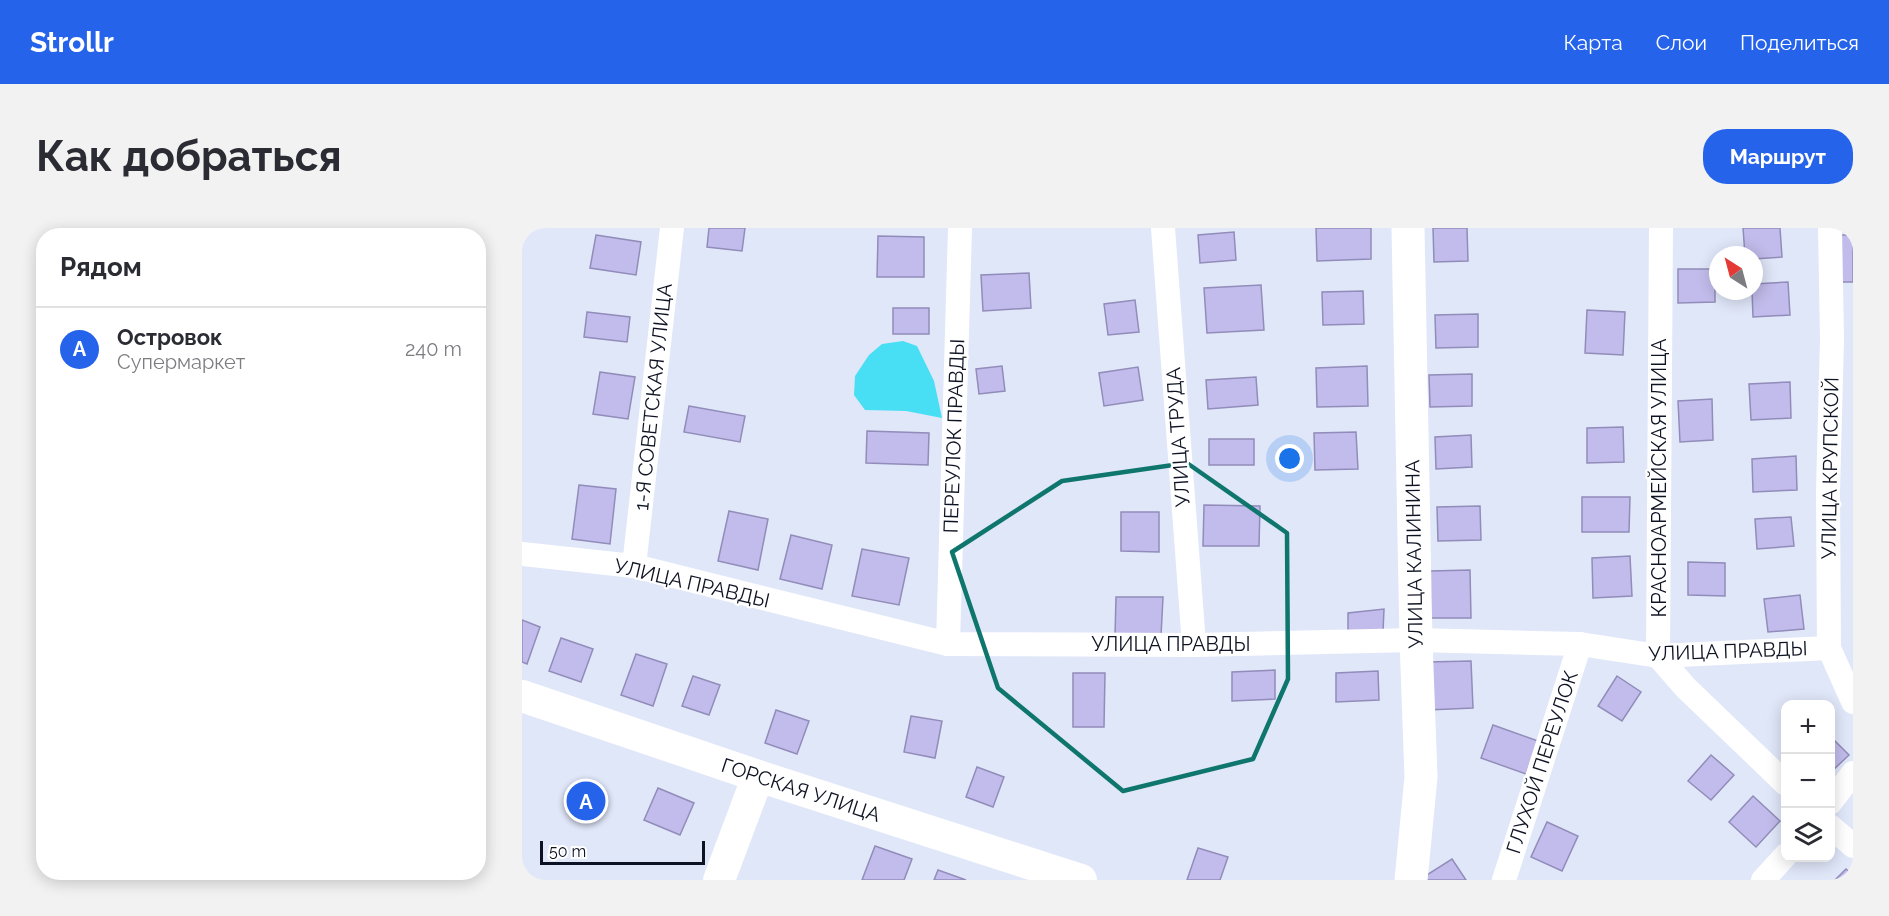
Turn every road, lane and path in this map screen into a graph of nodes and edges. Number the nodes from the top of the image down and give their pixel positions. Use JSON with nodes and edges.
{"nodes":[{"id":1,"x":672,"y":228,"type":"edge"},
{"id":2,"x":960,"y":228,"type":"edge"},
{"id":3,"x":1162,"y":228,"type":"edge"},
{"id":4,"x":1408,"y":228,"type":"edge"},
{"id":5,"x":1661,"y":228,"type":"edge"},
{"id":6,"x":1830,"y":228,"type":"edge"},
{"id":7,"x":1843,"y":339,"type":"edge"},
{"id":8,"x":522,"y":554,"type":"edge"},
{"id":9,"x":634,"y":566,"type":"junction"},
{"id":10,"x":1416,"y":640,"type":"junction"},
{"id":11,"x":948,"y":644,"type":"junction"},
{"id":12,"x":1194,"y":645,"type":"junction"},
{"id":13,"x":1580,"y":645,"type":"junction"},
{"id":14,"x":1829,"y":648,"type":"junction"},
{"id":15,"x":1658,"y":656,"type":"junction"},
{"id":16,"x":522,"y":696,"type":"edge"},
{"id":17,"x":1853,"y":702,"type":"edge"},
{"id":18,"x":1853,"y":773,"type":"edge"},
{"id":19,"x":758,"y":777,"type":"junction"},
{"id":20,"x":1781,"y":780,"type":"edge"},
{"id":21,"x":1835,"y":796,"type":"edge"},
{"id":22,"x":1835,"y":830,"type":"edge"},
{"id":23,"x":1853,"y":846,"type":"edge"},
{"id":24,"x":1781,"y":859,"type":"edge"},
{"id":25,"x":719,"y":880,"type":"edge"},
{"id":26,"x":1081,"y":880,"type":"edge"},
{"id":27,"x":1411,"y":880,"type":"edge"},
{"id":28,"x":1504,"y":880,"type":"edge"},
{"id":29,"x":1762,"y":880,"type":"edge"}],
"edges":[{"from":1,"to":9,"type":"street","name":"1-Я СОВЕТСКАЯ УЛИЦА"},
{"from":2,"to":11,"type":"street","name":"ПЕРЕУЛОК ПРАВДЫ"},
{"from":3,"to":12,"type":"street","name":"УЛИЦА ТРУДА"},
{"from":4,"to":10,"type":"main road","name":"УЛИЦА КАЛИНИНА"},
{"from":5,"to":15,"type":"street","name":"КРАСНОАРМЕЙСКАЯ УЛИЦА"},
{"from":6,"to":7,"type":"street","name":"УЛИЦА КРУПСКОЙ"},
{"from":7,"to":14,"type":"street","name":"УЛИЦА КРУПСКОЙ"},
{"from":8,"to":9,"type":"street","name":"УЛИЦА ПРАВДЫ"},
{"from":9,"to":11,"type":"street","name":"УЛИЦА ПРАВДЫ"},
{"from":10,"to":12,"type":"street","name":"УЛИЦА ПРАВДЫ"},
{"from":10,"to":13,"type":"street","name":"УЛИЦА ПРАВДЫ"},
{"from":10,"to":27,"type":"main road","name":"УЛИЦА КАЛИНИНА"},
{"from":11,"to":12,"type":"street","name":"УЛИЦА ПРАВДЫ"},
{"from":13,"to":15,"type":"street","name":"УЛИЦА ПРАВДЫ"},
{"from":13,"to":28,"type":"street","name":"ГЛУХОЙ ПЕРЕУЛОК"},
{"from":14,"to":15,"type":"street","name":"УЛИЦА ПРАВДЫ"},
{"from":14,"to":17,"type":"street","name":"УЛИЦА КРУПСКОЙ"},
{"from":15,"to":20,"type":"street"},
{"from":16,"to":19,"type":"street","name":"ГОРСКАЯ УЛИЦА"},
{"from":18,"to":21,"type":"street"},
{"from":19,"to":25,"type":"street"},
{"from":19,"to":26,"type":"street","name":"ГОРСКАЯ УЛИЦА"},
{"from":22,"to":23,"type":"street"},
{"from":24,"to":29,"type":"street"}]}
